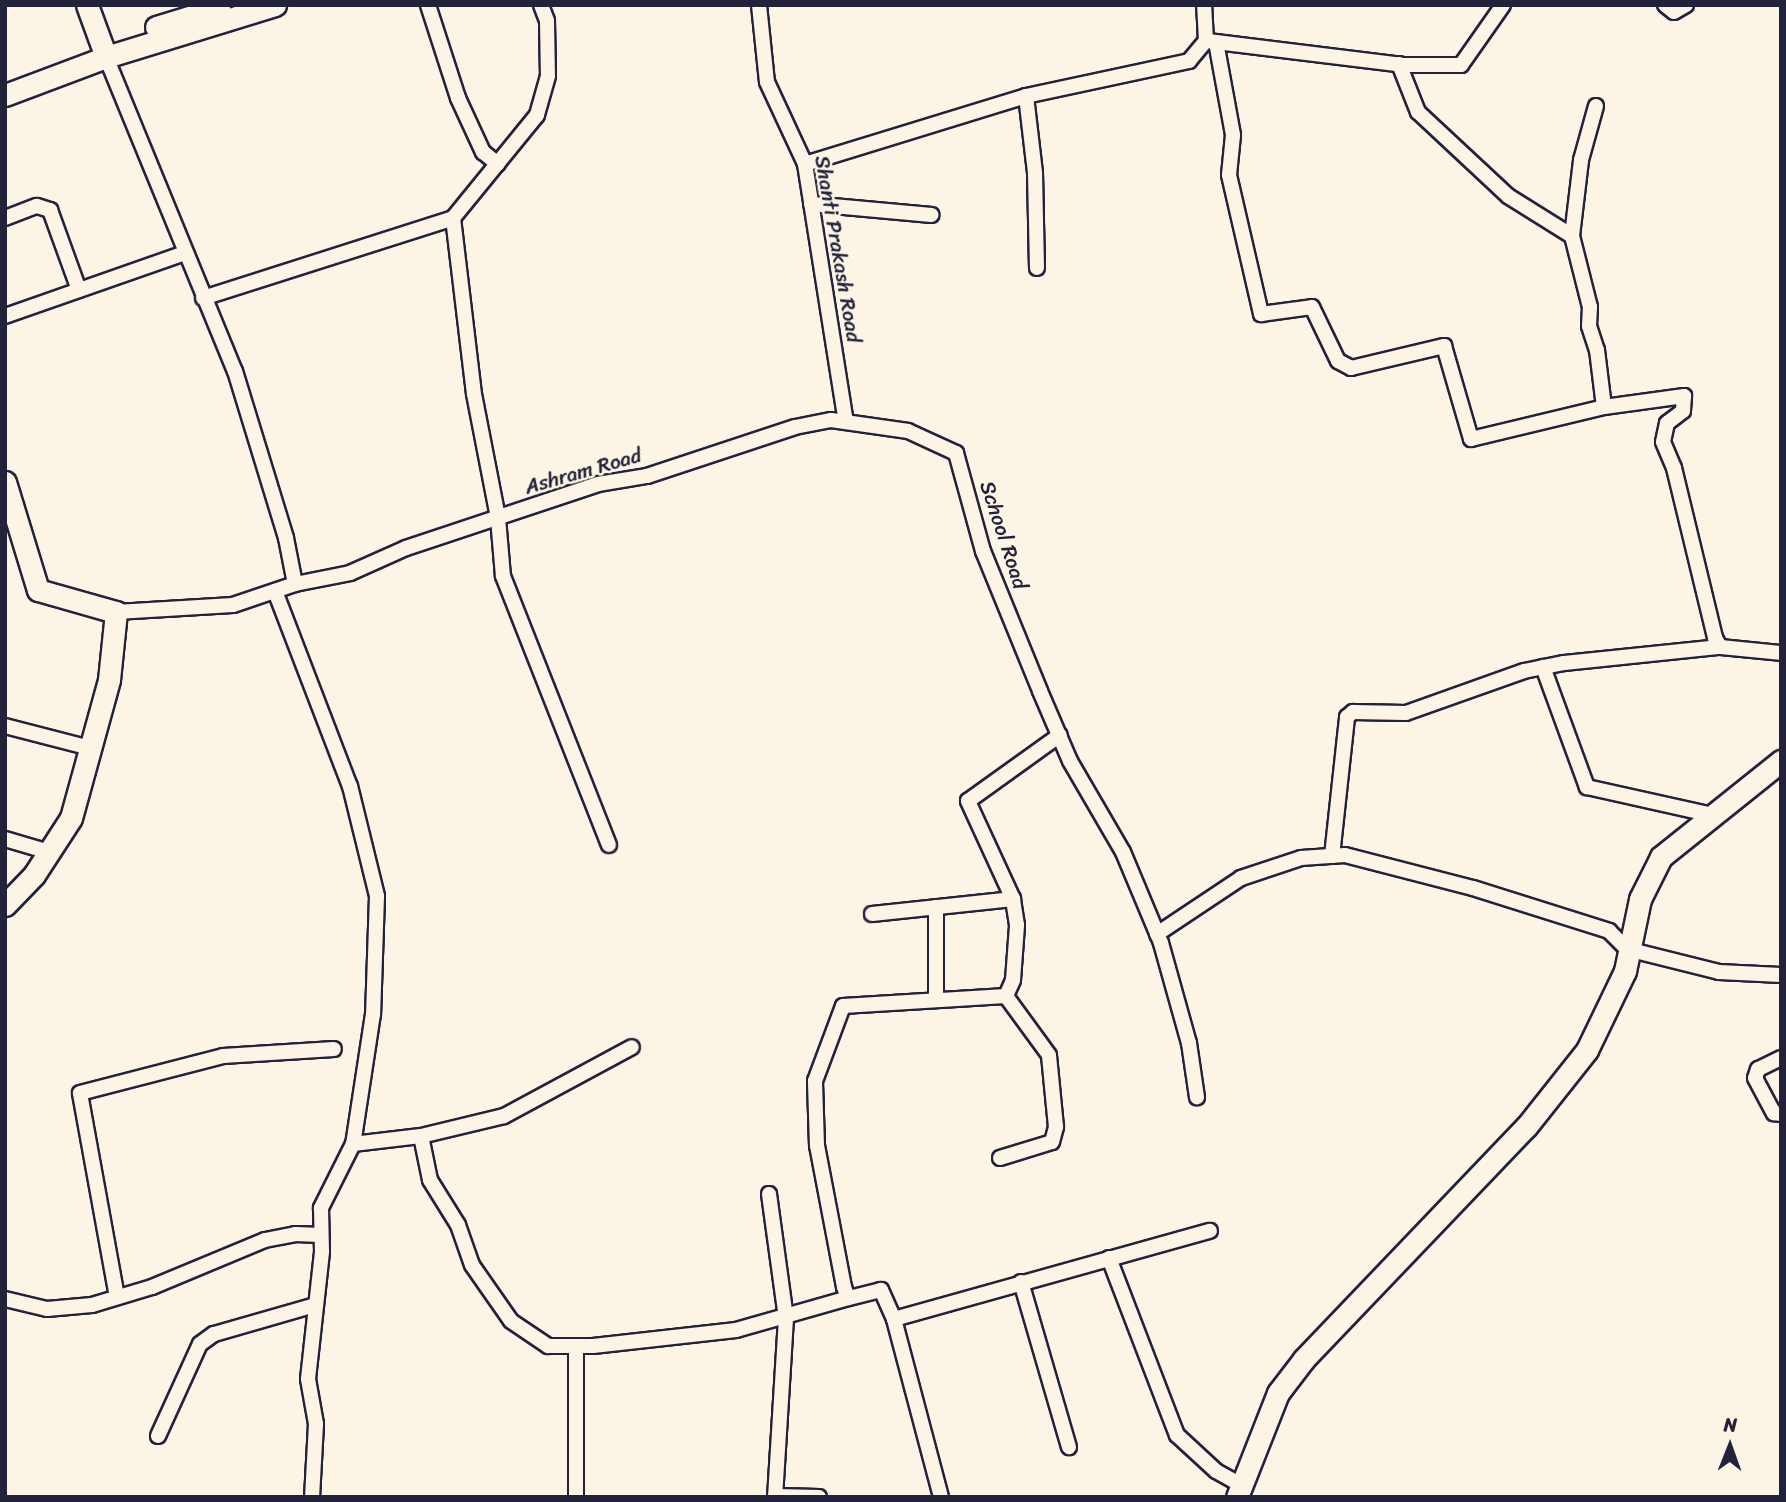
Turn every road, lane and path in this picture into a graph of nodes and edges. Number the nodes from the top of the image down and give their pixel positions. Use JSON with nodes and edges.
{"nodes":[{"id":1,"x":87,"y":5,"type":"edge"},
{"id":2,"x":227,"y":5,"type":"edge"},
{"id":3,"x":275,"y":5,"type":"edge"},
{"id":4,"x":428,"y":5,"type":"edge"},
{"id":5,"x":541,"y":5,"type":"edge"},
{"id":6,"x":759,"y":5,"type":"edge"},
{"id":7,"x":1204,"y":5,"type":"edge"},
{"id":8,"x":1503,"y":5,"type":"edge"},
{"id":9,"x":1665,"y":5,"type":"edge"},
{"id":10,"x":1686,"y":5,"type":"edge"},
{"id":11,"x":181,"y":12,"type":"edge"},
{"id":12,"x":1211,"y":42,"type":"junction"},
{"id":13,"x":104,"y":51,"type":"junction"},
{"id":14,"x":1399,"y":64,"type":"junction"},
{"id":15,"x":5,"y":80,"type":"edge"},
{"id":16,"x":5,"y":95,"type":"edge"},
{"id":17,"x":1026,"y":96,"type":"junction"},
{"id":18,"x":1596,"y":106,"type":"dead end"},
{"id":19,"x":498,"y":164,"type":"junction"},
{"id":20,"x":805,"y":164,"type":"junction"},
{"id":21,"x":811,"y":204,"type":"junction"},
{"id":22,"x":932,"y":215,"type":"dead end"},
{"id":23,"x":5,"y":218,"type":"edge"},
{"id":24,"x":453,"y":219,"type":"junction"},
{"id":25,"x":1572,"y":236,"type":"junction"},
{"id":26,"x":185,"y":253,"type":"junction"},
{"id":27,"x":1037,"y":268,"type":"dead end"},
{"id":28,"x":79,"y":290,"type":"junction"},
{"id":29,"x":203,"y":298,"type":"junction"},
{"id":30,"x":5,"y":316,"type":"edge"},
{"id":31,"x":1604,"y":407,"type":"junction"},
{"id":32,"x":846,"y":422,"type":"junction"},
{"id":33,"x":5,"y":482,"type":"edge"},
{"id":34,"x":498,"y":518,"type":"junction"},
{"id":35,"x":295,"y":584,"type":"junction"},
{"id":36,"x":275,"y":591,"type":"junction"},
{"id":37,"x":116,"y":612,"type":"junction"},
{"id":38,"x":1720,"y":647,"type":"junction"},
{"id":39,"x":1781,"y":653,"type":"edge"},
{"id":40,"x":1544,"y":667,"type":"junction"},
{"id":41,"x":5,"y":726,"type":"edge"},
{"id":42,"x":1060,"y":735,"type":"junction"},
{"id":43,"x":90,"y":748,"type":"junction"},
{"id":44,"x":1781,"y":761,"type":"edge"},
{"id":45,"x":1712,"y":816,"type":"junction"},
{"id":46,"x":5,"y":839,"type":"edge"},
{"id":47,"x":609,"y":845,"type":"dead end"},
{"id":48,"x":49,"y":852,"type":"junction"},
{"id":49,"x":1332,"y":856,"type":"junction"},
{"id":50,"x":1013,"y":899,"type":"junction"},
{"id":51,"x":5,"y":905,"type":"edge"},
{"id":52,"x":936,"y":907,"type":"junction"},
{"id":53,"x":872,"y":914,"type":"dead end"},
{"id":54,"x":1157,"y":934,"type":"junction"},
{"id":55,"x":1627,"y":949,"type":"junction"},
{"id":56,"x":1781,"y":975,"type":"edge"},
{"id":57,"x":1006,"y":996,"type":"junction"},
{"id":58,"x":936,"y":999,"type":"junction"},
{"id":59,"x":632,"y":1047,"type":"dead end"},
{"id":60,"x":334,"y":1049,"type":"dead end"},
{"id":61,"x":1781,"y":1058,"type":"edge"},
{"id":62,"x":1196,"y":1097,"type":"dead end"},
{"id":63,"x":1781,"y":1114,"type":"edge"},
{"id":64,"x":421,"y":1136,"type":"junction"},
{"id":65,"x":352,"y":1144,"type":"junction"},
{"id":66,"x":1000,"y":1158,"type":"dead end"},
{"id":67,"x":769,"y":1194,"type":"dead end"},
{"id":68,"x":1210,"y":1231,"type":"dead end"},
{"id":69,"x":321,"y":1235,"type":"junction"},
{"id":70,"x":1109,"y":1258,"type":"junction"},
{"id":71,"x":1020,"y":1282,"type":"junction"},
{"id":72,"x":117,"y":1297,"type":"junction"},
{"id":73,"x":5,"y":1298,"type":"edge"},
{"id":74,"x":848,"y":1298,"type":"junction"},
{"id":75,"x":315,"y":1306,"type":"junction"},
{"id":76,"x":786,"y":1318,"type":"junction"},
{"id":77,"x":894,"y":1319,"type":"junction"},
{"id":78,"x":576,"y":1346,"type":"junction"},
{"id":79,"x":158,"y":1436,"type":"dead end"},
{"id":80,"x":1069,"y":1447,"type":"dead end"},
{"id":81,"x":1239,"y":1491,"type":"edge"},
{"id":82,"x":775,"y":1496,"type":"edge"},
{"id":83,"x":312,"y":1497,"type":"edge"},
{"id":84,"x":576,"y":1497,"type":"edge"},
{"id":85,"x":819,"y":1497,"type":"edge"},
{"id":86,"x":941,"y":1497,"type":"edge"}],
"edges":[{"from":1,"to":13,"type":"street"},
{"from":2,"to":11,"type":"street"},
{"from":3,"to":13,"type":"street"},
{"from":4,"to":19,"type":"street"},
{"from":5,"to":19,"type":"street"},
{"from":6,"to":20,"type":"street","name":"Shanti Prakash Road"},
{"from":7,"to":12,"type":"street"},
{"from":8,"to":14,"type":"street"},
{"from":9,"to":10,"type":"street"},
{"from":11,"to":13,"type":"street"},
{"from":12,"to":14,"type":"street"},
{"from":12,"to":17,"type":"street"},
{"from":12,"to":31,"type":"street"},
{"from":13,"to":15,"type":"street"},
{"from":13,"to":16,"type":"street"},
{"from":13,"to":26,"type":"street"},
{"from":14,"to":25,"type":"street"},
{"from":17,"to":20,"type":"street"},
{"from":17,"to":27,"type":"street"},
{"from":18,"to":25,"type":"street"},
{"from":19,"to":24,"type":"street"},
{"from":20,"to":21,"type":"street","name":"Shanti Prakash Road"},
{"from":21,"to":22,"type":"street"},
{"from":21,"to":32,"type":"street","name":"Shanti Prakash Road"},
{"from":23,"to":28,"type":"street"},
{"from":24,"to":29,"type":"street"},
{"from":24,"to":34,"type":"street"},
{"from":25,"to":31,"type":"street"},
{"from":26,"to":28,"type":"street"},
{"from":26,"to":29,"type":"street"},
{"from":28,"to":30,"type":"street"},
{"from":29,"to":35,"type":"street"},
{"from":31,"to":38,"type":"street"},
{"from":32,"to":34,"type":"street","name":"Ashram Road"},
{"from":32,"to":42,"type":"street","name":"School Road"},
{"from":33,"to":37,"type":"street"},
{"from":34,"to":35,"type":"street","name":"Ashram Road"},
{"from":34,"to":47,"type":"street"},
{"from":35,"to":36,"type":"street","name":"Ashram Road"},
{"from":36,"to":37,"type":"street","name":"Ashram Road"},
{"from":36,"to":65,"type":"street"},
{"from":37,"to":43,"type":"street"},
{"from":38,"to":39,"type":"street"},
{"from":38,"to":40,"type":"street"},
{"from":40,"to":45,"type":"street"},
{"from":40,"to":49,"type":"street"},
{"from":41,"to":43,"type":"street"},
{"from":42,"to":50,"type":"street"},
{"from":42,"to":54,"type":"street","name":"School Road"},
{"from":43,"to":48,"type":"street"},
{"from":44,"to":45,"type":"street"},
{"from":45,"to":55,"type":"street"},
{"from":46,"to":48,"type":"street"},
{"from":48,"to":51,"type":"street"},
{"from":49,"to":54,"type":"street"},
{"from":49,"to":55,"type":"street"},
{"from":50,"to":52,"type":"street"},
{"from":50,"to":57,"type":"street"},
{"from":52,"to":53,"type":"street"},
{"from":52,"to":58,"type":"street"},
{"from":54,"to":62,"type":"street","name":"School Road"},
{"from":55,"to":56,"type":"street"},
{"from":55,"to":81,"type":"street"},
{"from":57,"to":58,"type":"street"},
{"from":57,"to":66,"type":"street"},
{"from":58,"to":74,"type":"street"},
{"from":59,"to":64,"type":"street"},
{"from":60,"to":72,"type":"street"},
{"from":61,"to":63,"type":"street"},
{"from":64,"to":65,"type":"street"},
{"from":64,"to":78,"type":"street"},
{"from":65,"to":69,"type":"street"},
{"from":67,"to":76,"type":"street"},
{"from":68,"to":70,"type":"street"},
{"from":69,"to":72,"type":"street"},
{"from":69,"to":75,"type":"street"},
{"from":70,"to":71,"type":"street"},
{"from":70,"to":81,"type":"street"},
{"from":71,"to":77,"type":"street"},
{"from":71,"to":80,"type":"street"},
{"from":72,"to":73,"type":"street"},
{"from":74,"to":76,"type":"street"},
{"from":74,"to":77,"type":"street"},
{"from":75,"to":79,"type":"street"},
{"from":75,"to":83,"type":"street"},
{"from":76,"to":78,"type":"street"},
{"from":76,"to":82,"type":"street"},
{"from":77,"to":86,"type":"street"},
{"from":78,"to":84,"type":"street"},
{"from":82,"to":85,"type":"street"}]}
